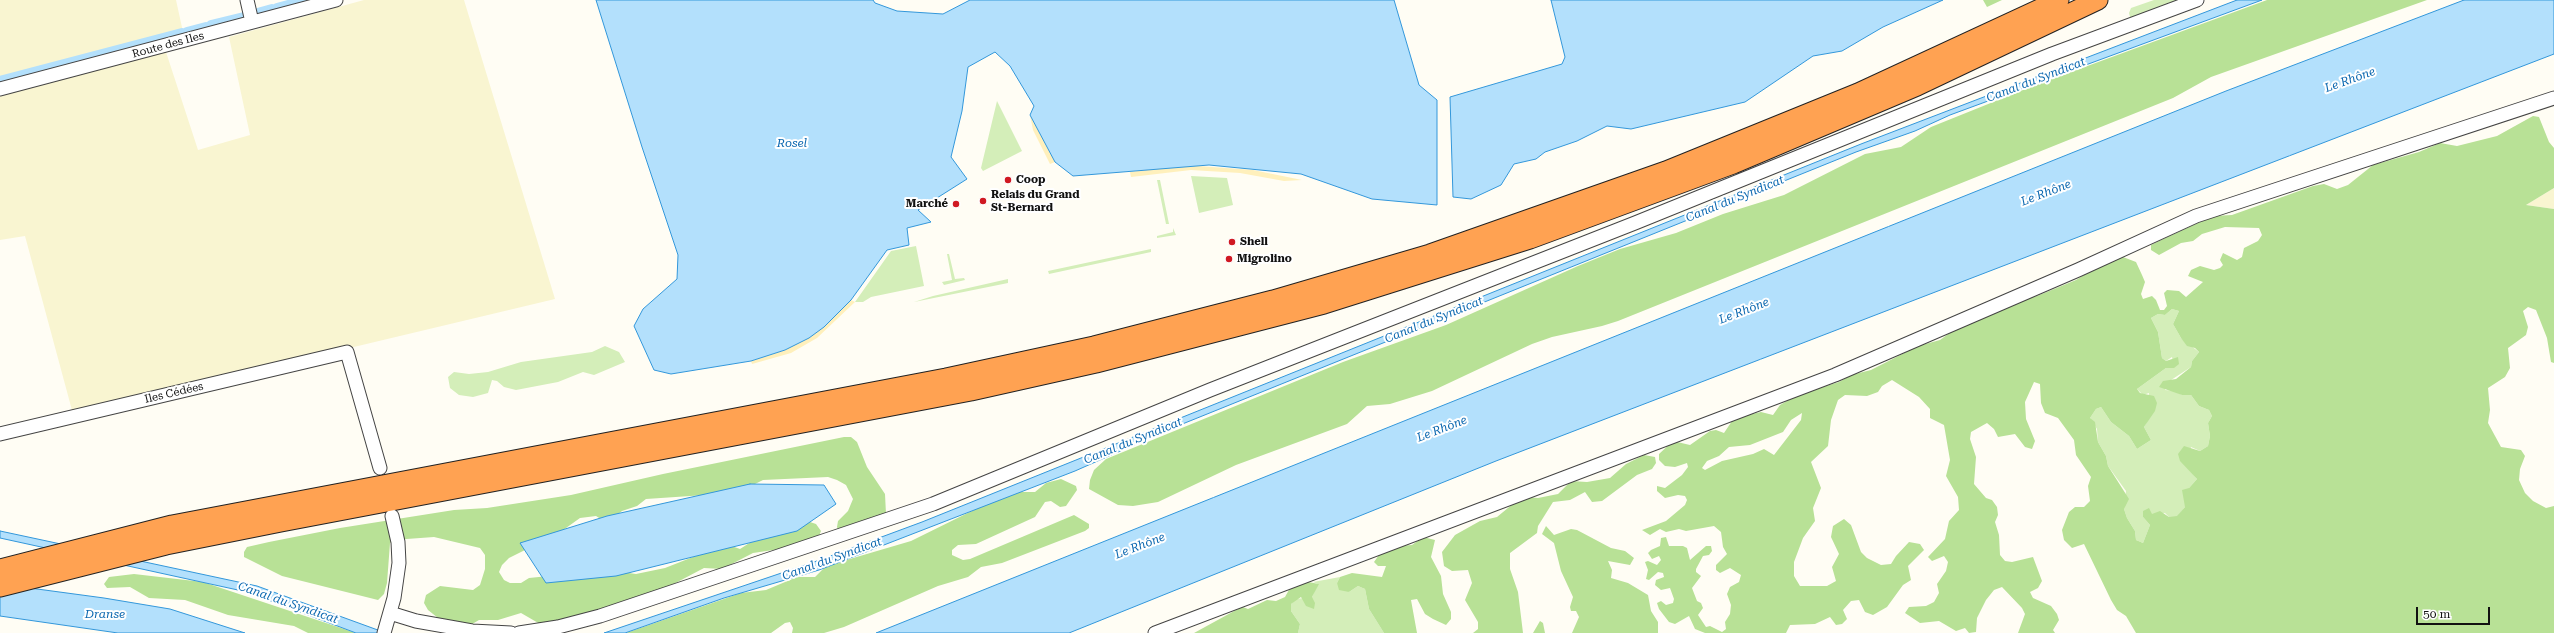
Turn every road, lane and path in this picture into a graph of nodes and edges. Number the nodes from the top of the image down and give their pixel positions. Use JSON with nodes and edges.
{"nodes":[{"id":1,"x":247,"y":0,"type":"edge"},
{"id":2,"x":336,"y":0,"type":"edge"},
{"id":3,"x":2059,"y":0,"type":"edge"},
{"id":4,"x":2098,"y":0,"type":"edge"},
{"id":5,"x":2197,"y":0,"type":"edge"},
{"id":6,"x":252,"y":22,"type":"junction"},
{"id":7,"x":0,"y":89,"type":"edge"},
{"id":8,"x":2554,"y":98,"type":"edge"},
{"id":9,"x":0,"y":434,"type":"edge"},
{"id":10,"x":380,"y":468,"type":"dead end"},
{"id":11,"x":392,"y":516,"type":"dead end"},
{"id":12,"x":50,"y":564,"type":"junction"},
{"id":13,"x":0,"y":569,"type":"edge"},
{"id":14,"x":0,"y":586,"type":"edge"},
{"id":15,"x":387,"y":622,"type":"edge"},
{"id":16,"x":511,"y":633,"type":"edge"},
{"id":17,"x":520,"y":633,"type":"edge"},
{"id":18,"x":1155,"y":633,"type":"edge"}],
"edges":[{"from":1,"to":6,"type":"street"},
{"from":2,"to":6,"type":"street","name":"Route des Iles"},
{"from":3,"to":12,"type":"highway"},
{"from":4,"to":12,"type":"highway"},
{"from":5,"to":17,"type":"street"},
{"from":6,"to":7,"type":"street","name":"Route des Iles"},
{"from":8,"to":18,"type":"street"},
{"from":9,"to":10,"type":"street","name":"Iles Cédées"},
{"from":11,"to":15,"type":"street"},
{"from":12,"to":13,"type":"highway"},
{"from":12,"to":14,"type":"highway"},
{"from":15,"to":16,"type":"street"}]}
